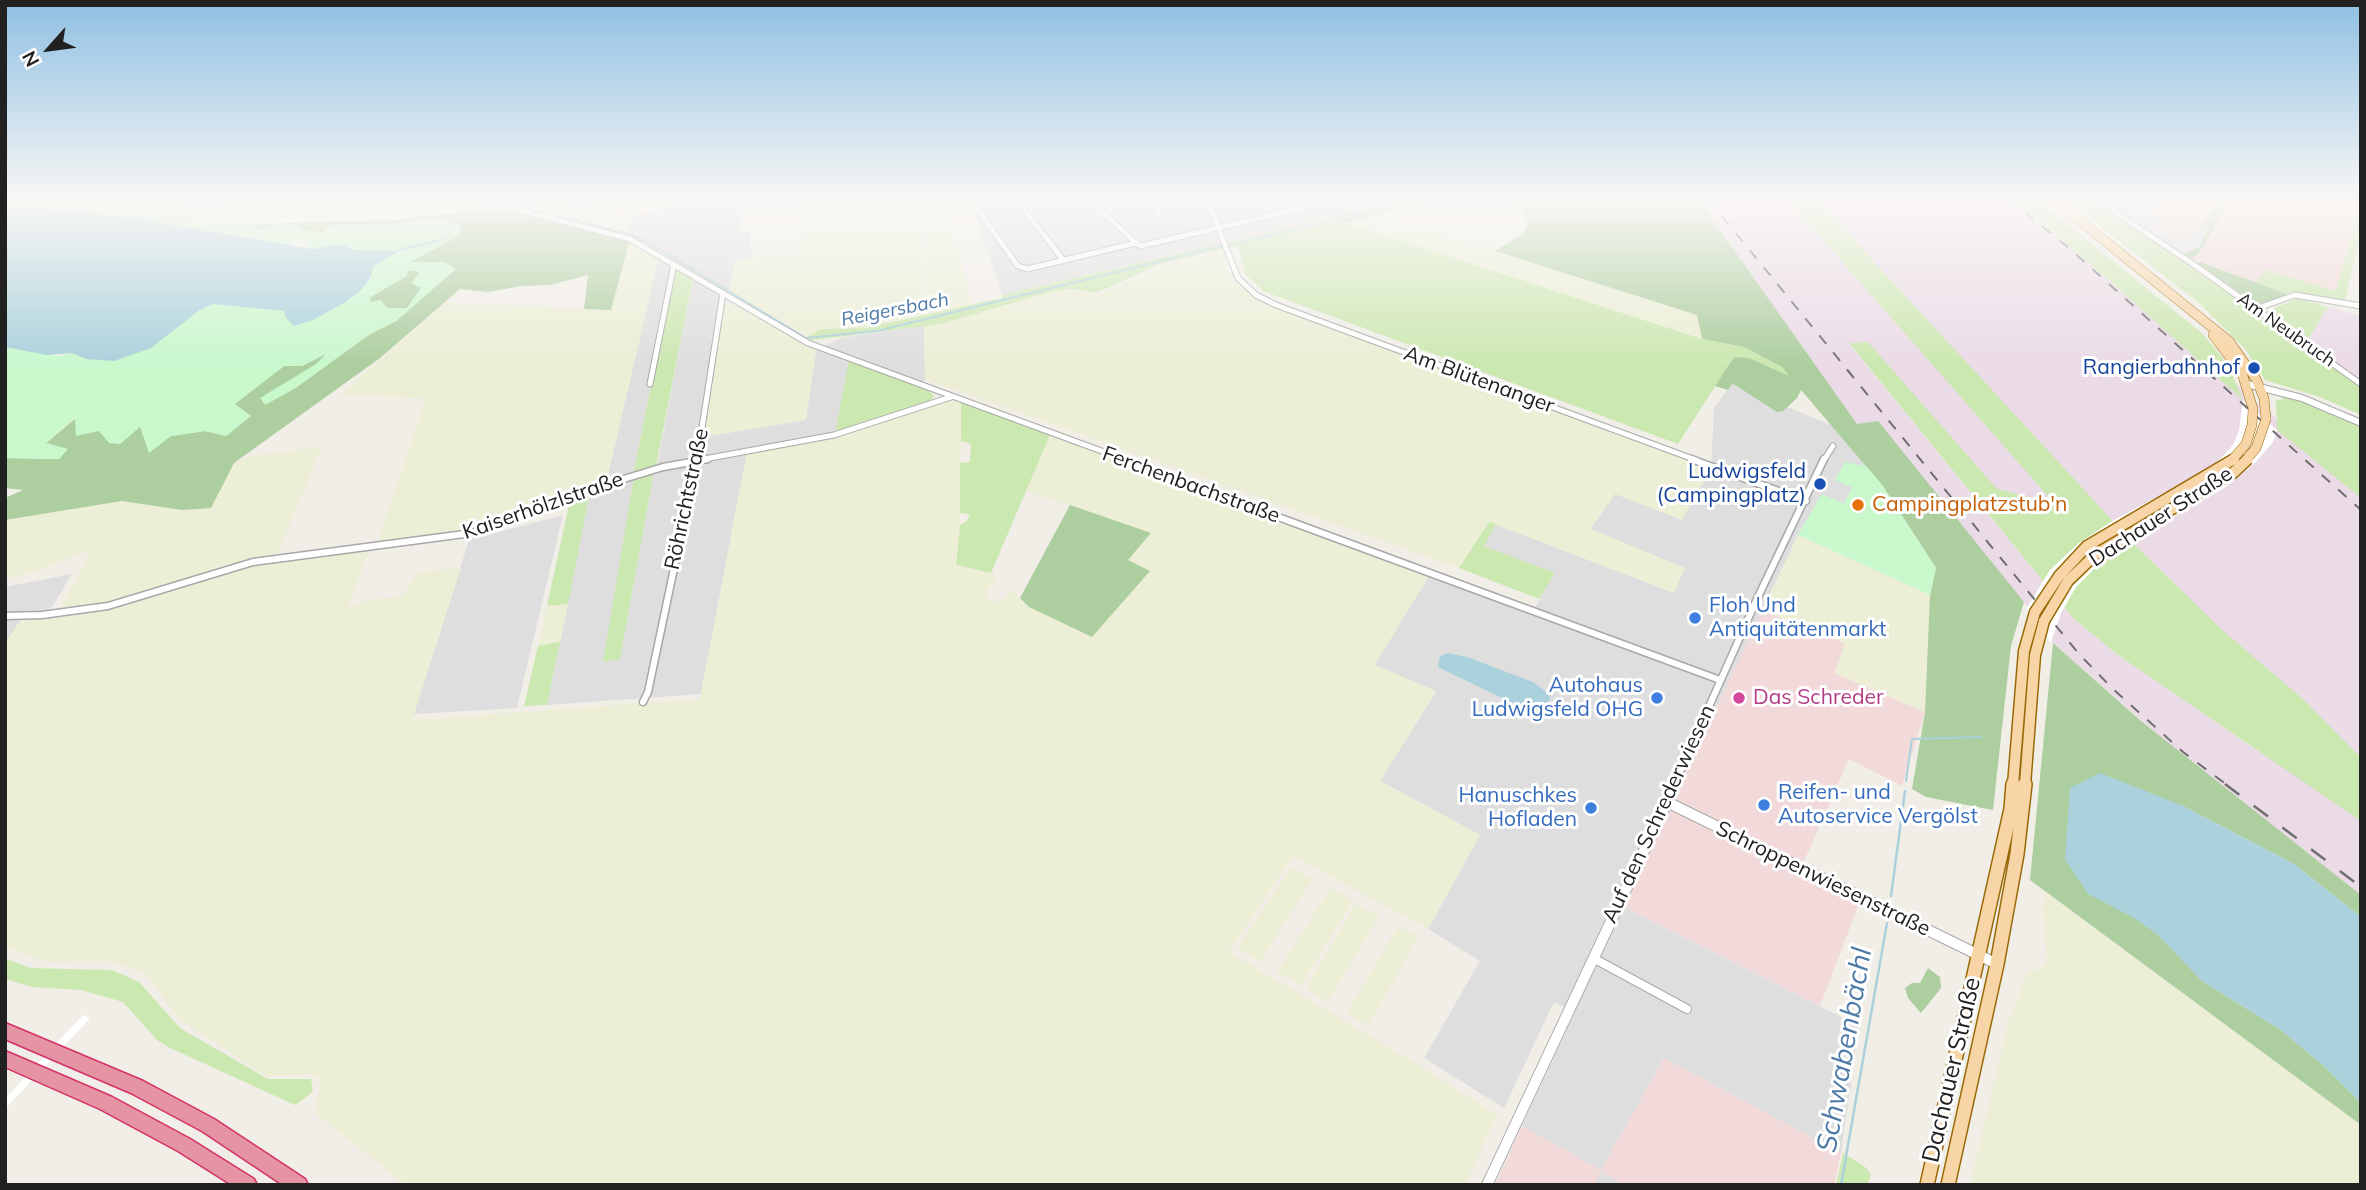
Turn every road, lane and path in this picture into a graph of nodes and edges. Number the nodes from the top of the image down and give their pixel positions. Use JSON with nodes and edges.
{"nodes":[{"id":1,"x":657,"y":255,"type":"edge"},
{"id":2,"x":1010,"y":255,"type":"edge"},
{"id":3,"x":1058,"y":255,"type":"edge"},
{"id":4,"x":1089,"y":255,"type":"edge"},
{"id":5,"x":1227,"y":255,"type":"edge"},
{"id":6,"x":2116,"y":255,"type":"edge"},
{"id":7,"x":2122,"y":255,"type":"edge"},
{"id":8,"x":2176,"y":255,"type":"edge"},
{"id":9,"x":1063,"y":261,"type":"junction"},
{"id":10,"x":674,"y":264,"type":"junction"},
{"id":11,"x":723,"y":293,"type":"junction"},
{"id":12,"x":2361,"y":306,"type":"edge"},
{"id":13,"x":2255,"y":309,"type":"junction"},
{"id":14,"x":650,"y":384,"type":"dead end"},
{"id":15,"x":2247,"y":384,"type":"junction"},
{"id":16,"x":2361,"y":384,"type":"edge"},
{"id":17,"x":2260,"y":387,"type":"junction"},
{"id":18,"x":938,"y":391,"type":"junction"},
{"id":19,"x":953,"y":397,"type":"junction"},
{"id":20,"x":936,"y":399,"type":"junction"},
{"id":21,"x":2361,"y":423,"type":"edge"},
{"id":22,"x":1833,"y":446,"type":"dead end"},
{"id":23,"x":697,"y":459,"type":"junction"},
{"id":24,"x":1806,"y":501,"type":"junction"},
{"id":25,"x":5,"y":616,"type":"edge"},
{"id":26,"x":2040,"y":616,"type":"junction"},
{"id":27,"x":1720,"y":680,"type":"junction"},
{"id":28,"x":643,"y":702,"type":"dead end"},
{"id":29,"x":2023,"y":718,"type":"junction"},
{"id":30,"x":1667,"y":802,"type":"junction"},
{"id":31,"x":1978,"y":955,"type":"junction"},
{"id":32,"x":1593,"y":958,"type":"junction"},
{"id":33,"x":1997,"y":964,"type":"junction"},
{"id":34,"x":1688,"y":1009,"type":"dead end"},
{"id":35,"x":5,"y":1031,"type":"edge"},
{"id":36,"x":5,"y":1059,"type":"edge"},
{"id":37,"x":248,"y":1185,"type":"edge"},
{"id":38,"x":299,"y":1185,"type":"edge"},
{"id":39,"x":1486,"y":1185,"type":"edge"},
{"id":40,"x":1927,"y":1185,"type":"edge"},
{"id":41,"x":1948,"y":1185,"type":"edge"}],
"edges":[{"from":1,"to":10,"type":"street","name":"Ferchenbachstraße"},
{"from":2,"to":9,"type":"street"},
{"from":3,"to":9,"type":"street"},
{"from":4,"to":9,"type":"street"},
{"from":5,"to":24,"type":"street","name":"Am Blütenanger"},
{"from":6,"to":15,"type":"main road","name":"Dachauer Straße"},
{"from":7,"to":17,"type":"main road","name":"Dachauer Straße"},
{"from":8,"to":13,"type":"street","name":"Am Neubruch"},
{"from":10,"to":11,"type":"street","name":"Ferchenbachstraße"},
{"from":10,"to":14,"type":"street"},
{"from":11,"to":18,"type":"street","name":"Ferchenbachstraße"},
{"from":11,"to":23,"type":"street","name":"Röhrichtstraße"},
{"from":12,"to":13,"type":"street"},
{"from":13,"to":16,"type":"street","name":"Am Neubruch"},
{"from":15,"to":17,"type":"street"},
{"from":15,"to":26,"type":"main road","name":"Dachauer Straße","bridge":true},
{"from":17,"to":21,"type":"street"},
{"from":17,"to":26,"type":"main road","name":"Dachauer Straße","bridge":true},
{"from":18,"to":19,"type":"street","name":"Ferchenbachstraße"},
{"from":18,"to":20,"type":"street"},
{"from":19,"to":20,"type":"street","name":"Kaiserhölzlstraße"},
{"from":19,"to":27,"type":"street","name":"Ferchenbachstraße"},
{"from":20,"to":23,"type":"street","name":"Kaiserhölzlstraße"},
{"from":22,"to":24,"type":"street","name":"Auf den Schrederwiesen"},
{"from":23,"to":25,"type":"street","name":"Kaiserhölzlstraße"},
{"from":23,"to":28,"type":"street","name":"Röhrichtstraße"},
{"from":24,"to":27,"type":"street","name":"Auf den Schrederwiesen"},
{"from":26,"to":29,"type":"main road","name":"Dachauer Straße"},
{"from":27,"to":30,"type":"street","name":"Auf den Schrederwiesen"},
{"from":29,"to":31,"type":"main road","name":"Dachauer Straße"},
{"from":29,"to":33,"type":"main road","name":"Dachauer Straße"},
{"from":30,"to":31,"type":"street","name":"Schroppenwiesenstraße"},
{"from":30,"to":32,"type":"street","name":"Auf den Schrederwiesen"},
{"from":31,"to":33,"type":"street","name":"Dachauer Straße"},
{"from":31,"to":40,"type":"main road","name":"Dachauer Straße"},
{"from":32,"to":34,"type":"street"},
{"from":32,"to":39,"type":"street","name":"Auf den Schrederwiesen"},
{"from":33,"to":41,"type":"main road","name":"Dachauer Straße"},
{"from":35,"to":38,"type":"highway"},
{"from":36,"to":37,"type":"highway"}]}
